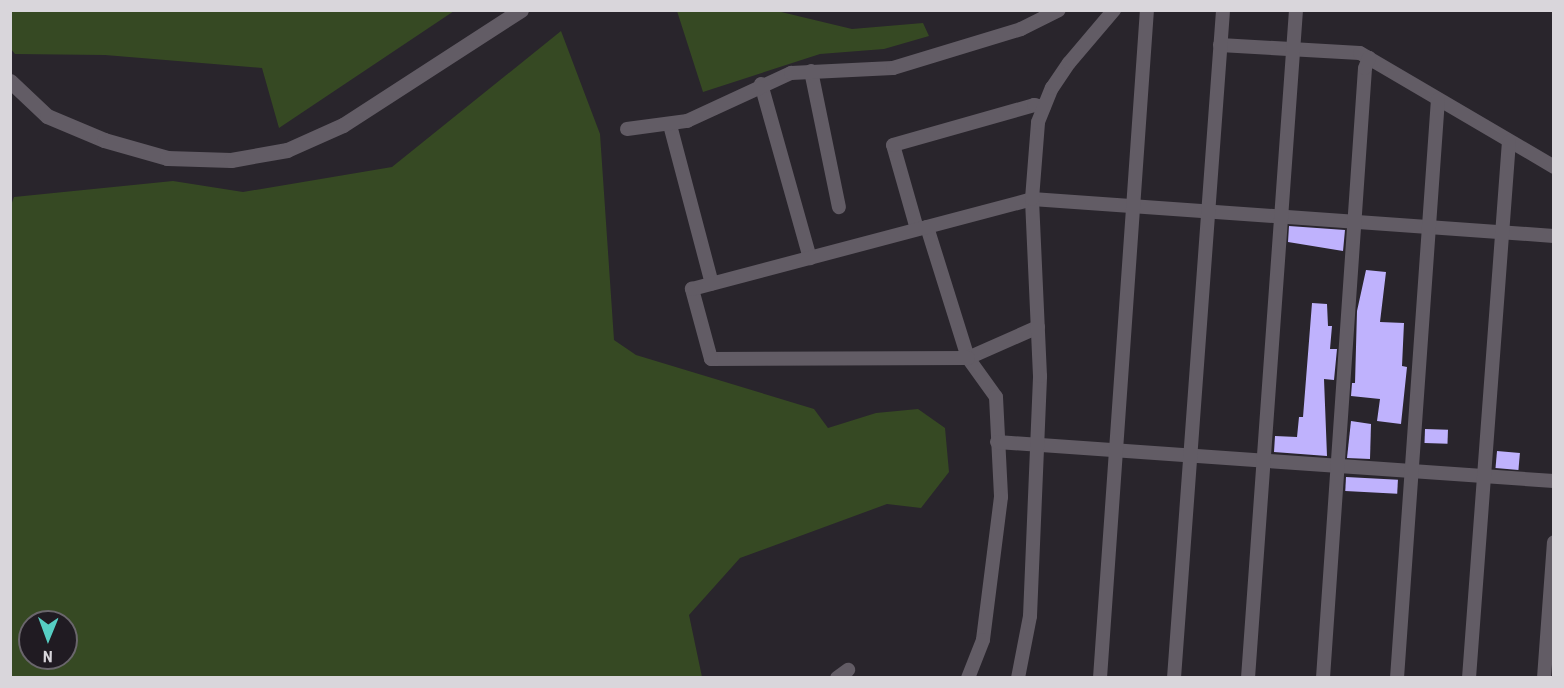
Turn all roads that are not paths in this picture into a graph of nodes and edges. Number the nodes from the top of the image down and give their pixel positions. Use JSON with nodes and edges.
{"nodes":[{"id":1,"x":521,"y":10,"type":"edge"},
{"id":2,"x":1059,"y":10,"type":"edge"},
{"id":3,"x":1114,"y":10,"type":"edge"},
{"id":4,"x":1148,"y":10,"type":"edge"},
{"id":5,"x":1223,"y":10,"type":"edge"},
{"id":6,"x":1296,"y":10,"type":"edge"},
{"id":7,"x":1220,"y":45,"type":"junction"},
{"id":8,"x":1293,"y":47,"type":"junction"},
{"id":9,"x":1369,"y":58,"type":"junction"},
{"id":10,"x":811,"y":71,"type":"junction"},
{"id":11,"x":10,"y":81,"type":"edge"},
{"id":12,"x":761,"y":84,"type":"junction"},
{"id":13,"x":1438,"y":99,"type":"junction"},
{"id":14,"x":1044,"y":107,"type":"junction"},
{"id":15,"x":670,"y":125,"type":"junction"},
{"id":16,"x":627,"y":129,"type":"dead end"},
{"id":17,"x":1509,"y":141,"type":"junction"},
{"id":18,"x":1554,"y":168,"type":"edge"},
{"id":19,"x":1032,"y":199,"type":"junction"},
{"id":20,"x":1134,"y":206,"type":"junction"},
{"id":21,"x":838,"y":207,"type":"dead end"},
{"id":22,"x":1209,"y":211,"type":"junction"},
{"id":23,"x":1281,"y":216,"type":"junction"},
{"id":24,"x":1355,"y":222,"type":"junction"},
{"id":25,"x":1428,"y":227,"type":"junction"},
{"id":26,"x":922,"y":228,"type":"junction"},
{"id":27,"x":1502,"y":232,"type":"junction"},
{"id":28,"x":1554,"y":236,"type":"edge"},
{"id":29,"x":810,"y":258,"type":"junction"},
{"id":30,"x":712,"y":284,"type":"junction"},
{"id":31,"x":1038,"y":327,"type":"junction"},
{"id":32,"x":968,"y":358,"type":"junction"},
{"id":33,"x":997,"y":442,"type":"junction"},
{"id":34,"x":1037,"y":445,"type":"junction"},
{"id":35,"x":1117,"y":451,"type":"junction"},
{"id":36,"x":1190,"y":456,"type":"junction"},
{"id":37,"x":1264,"y":461,"type":"junction"},
{"id":38,"x":1337,"y":466,"type":"junction"},
{"id":39,"x":1410,"y":471,"type":"junction"},
{"id":40,"x":1485,"y":477,"type":"junction"},
{"id":41,"x":1554,"y":482,"type":"edge"},
{"id":42,"x":1554,"y":542,"type":"edge"},
{"id":43,"x":968,"y":678,"type":"edge"},
{"id":44,"x":1017,"y":678,"type":"edge"},
{"id":45,"x":1100,"y":678,"type":"edge"},
{"id":46,"x":1174,"y":678,"type":"edge"},
{"id":47,"x":1248,"y":678,"type":"edge"},
{"id":48,"x":1323,"y":678,"type":"edge"},
{"id":49,"x":1397,"y":678,"type":"edge"},
{"id":50,"x":1469,"y":678,"type":"edge"},
{"id":51,"x":1544,"y":678,"type":"edge"}],
"edges":[{"from":1,"to":11,"type":"street"},
{"from":2,"to":10,"type":"street"},
{"from":3,"to":14,"type":"street"},
{"from":4,"to":20,"type":"street"},
{"from":5,"to":7,"type":"street"},
{"from":6,"to":8,"type":"street"},
{"from":7,"to":8,"type":"street"},
{"from":7,"to":22,"type":"street"},
{"from":8,"to":9,"type":"street"},
{"from":8,"to":23,"type":"street"},
{"from":9,"to":13,"type":"street"},
{"from":9,"to":24,"type":"street"},
{"from":10,"to":12,"type":"street"},
{"from":10,"to":21,"type":"street"},
{"from":12,"to":15,"type":"street"},
{"from":12,"to":29,"type":"street"},
{"from":13,"to":17,"type":"street"},
{"from":13,"to":25,"type":"street"},
{"from":14,"to":19,"type":"street"},
{"from":14,"to":26,"type":"street"},
{"from":15,"to":16,"type":"street"},
{"from":15,"to":30,"type":"street"},
{"from":17,"to":18,"type":"street"},
{"from":17,"to":27,"type":"street"},
{"from":19,"to":20,"type":"street"},
{"from":19,"to":26,"type":"street"},
{"from":19,"to":31,"type":"street"},
{"from":20,"to":22,"type":"street"},
{"from":20,"to":35,"type":"street"},
{"from":22,"to":23,"type":"street"},
{"from":22,"to":36,"type":"street"},
{"from":23,"to":24,"type":"street"},
{"from":23,"to":37,"type":"street"},
{"from":24,"to":25,"type":"street"},
{"from":24,"to":38,"type":"street"},
{"from":25,"to":27,"type":"street"},
{"from":25,"to":39,"type":"street"},
{"from":26,"to":29,"type":"street"},
{"from":26,"to":32,"type":"street"},
{"from":27,"to":28,"type":"street"},
{"from":27,"to":40,"type":"street"},
{"from":29,"to":30,"type":"street"},
{"from":30,"to":32,"type":"street"},
{"from":31,"to":32,"type":"street"},
{"from":31,"to":34,"type":"street"},
{"from":32,"to":33,"type":"street"},
{"from":33,"to":34,"type":"street"},
{"from":33,"to":43,"type":"street"},
{"from":34,"to":35,"type":"street"},
{"from":34,"to":44,"type":"street"},
{"from":35,"to":36,"type":"street"},
{"from":35,"to":45,"type":"street"},
{"from":36,"to":37,"type":"street"},
{"from":36,"to":46,"type":"street"},
{"from":37,"to":38,"type":"street"},
{"from":37,"to":47,"type":"street"},
{"from":38,"to":39,"type":"street"},
{"from":38,"to":48,"type":"street"},
{"from":39,"to":40,"type":"street"},
{"from":39,"to":49,"type":"street"},
{"from":40,"to":41,"type":"street"},
{"from":40,"to":50,"type":"street"},
{"from":42,"to":51,"type":"street"}]}
